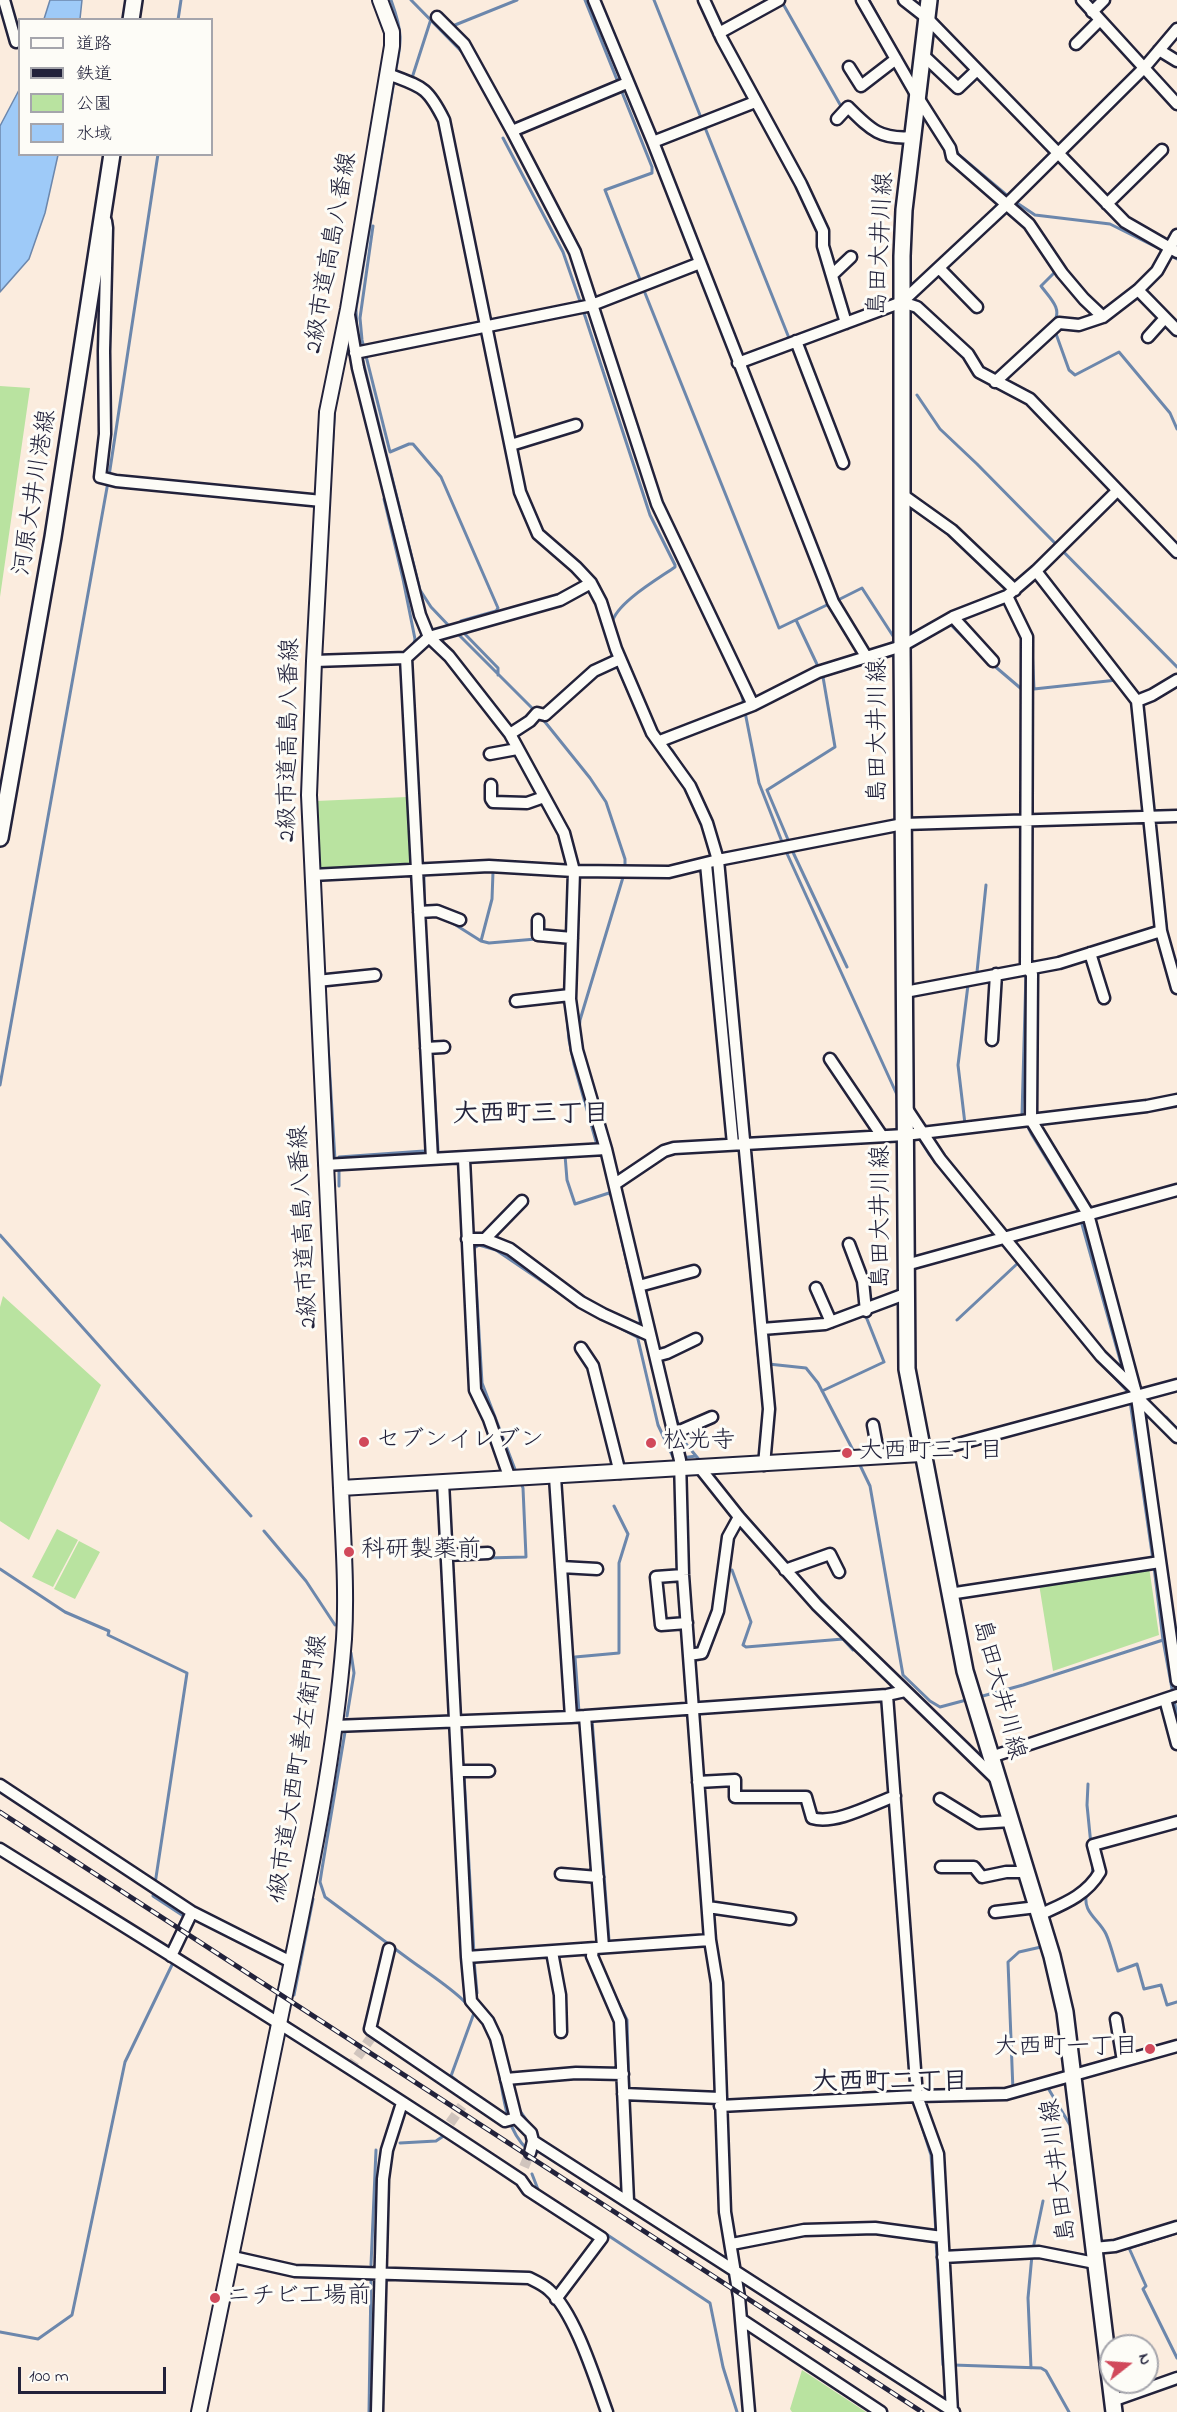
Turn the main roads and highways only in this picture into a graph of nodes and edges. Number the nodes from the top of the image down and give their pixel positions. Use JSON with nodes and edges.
{"nodes":[{"id":1,"x":134,"y":0,"type":"edge"},
{"id":2,"x":929,"y":0,"type":"edge"},
{"id":3,"x":131,"y":18,"type":"edge"},
{"id":4,"x":112,"y":156,"type":"edge"},
{"id":5,"x":0,"y":838,"type":"edge"},
{"id":6,"x":1113,"y":2406,"type":"edge"}],
"edges":[{"from":1,"to":3,"type":"main road"},
{"from":2,"to":6,"type":"main road","name":"島田大井川線"},
{"from":4,"to":5,"type":"main road","name":"河原大井川港線"}]}
